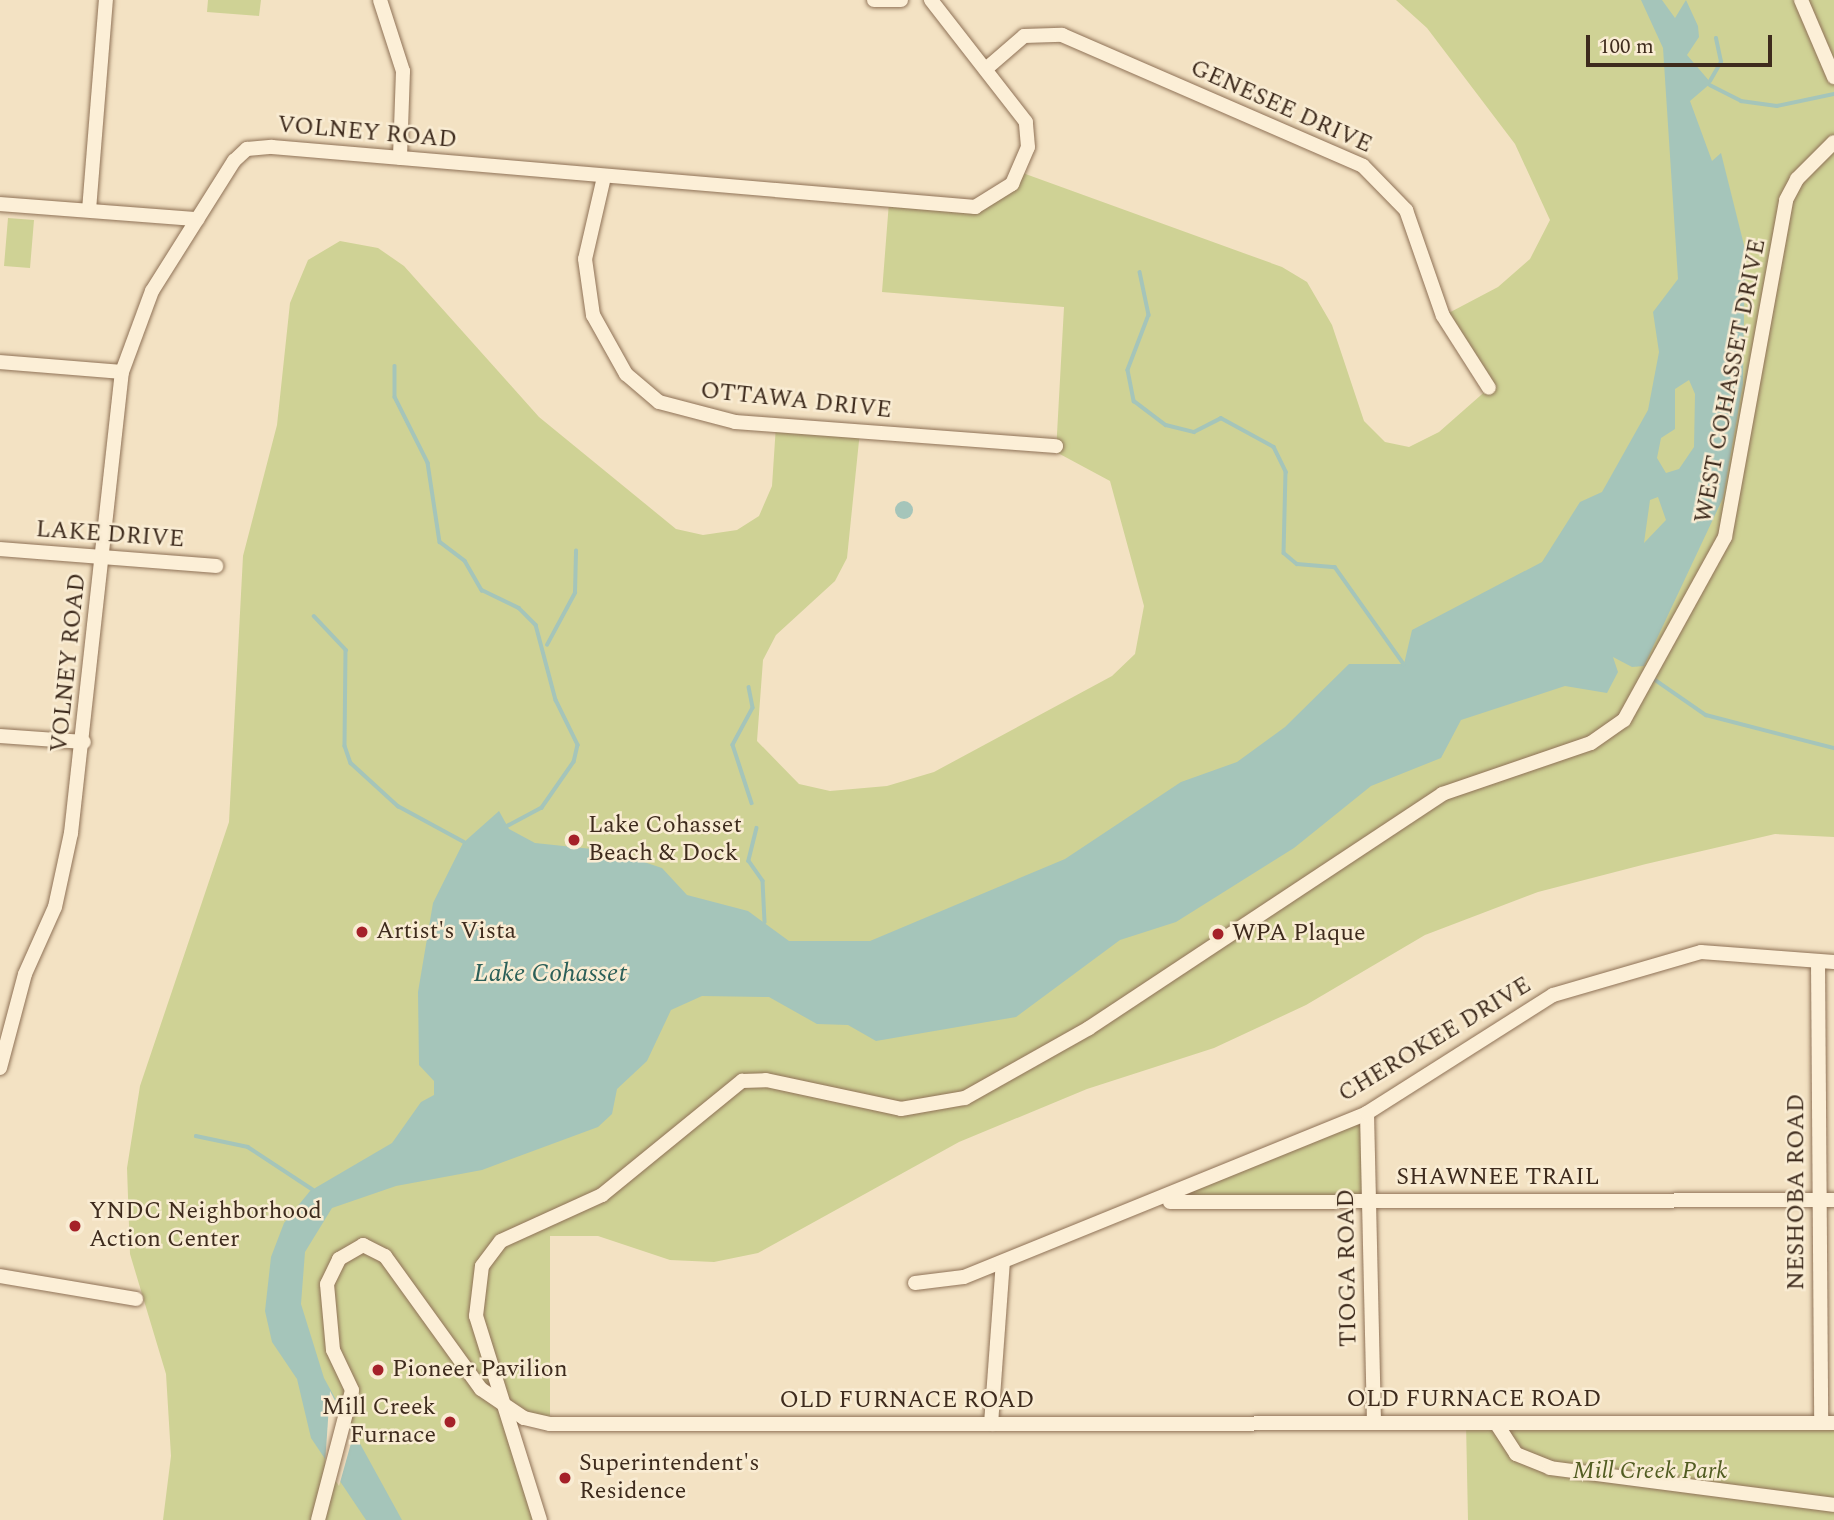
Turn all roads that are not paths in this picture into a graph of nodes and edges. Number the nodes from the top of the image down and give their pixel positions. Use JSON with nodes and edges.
{"nodes":[{"id":1,"x":106,"y":0,"type":"edge"},
{"id":2,"x":380,"y":0,"type":"edge"},
{"id":3,"x":874,"y":0,"type":"edge"},
{"id":4,"x":901,"y":0,"type":"edge"},
{"id":5,"x":931,"y":0,"type":"edge"},
{"id":6,"x":1801,"y":0,"type":"edge"},
{"id":7,"x":987,"y":68,"type":"junction"},
{"id":8,"x":1834,"y":77,"type":"edge"},
{"id":9,"x":1834,"y":142,"type":"edge"},
{"id":10,"x":400,"y":159,"type":"junction"},
{"id":11,"x":604,"y":177,"type":"junction"},
{"id":12,"x":0,"y":204,"type":"edge"},
{"id":13,"x":89,"y":211,"type":"junction"},
{"id":14,"x":197,"y":219,"type":"junction"},
{"id":15,"x":0,"y":362,"type":"edge"},
{"id":16,"x":122,"y":372,"type":"junction"},
{"id":17,"x":1489,"y":388,"type":"dead end"},
{"id":18,"x":1056,"y":446,"type":"dead end"},
{"id":19,"x":0,"y":549,"type":"edge"},
{"id":20,"x":102,"y":556,"type":"junction"},
{"id":21,"x":216,"y":566,"type":"dead end"},
{"id":22,"x":0,"y":736,"type":"edge"},
{"id":23,"x":85,"y":742,"type":"junction"},
{"id":24,"x":1818,"y":961,"type":"junction"},
{"id":25,"x":1834,"y":961,"type":"edge"},
{"id":26,"x":0,"y":1068,"type":"edge"},
{"id":27,"x":1367,"y":1113,"type":"junction"},
{"id":28,"x":1827,"y":1200,"type":"edge"},
{"id":29,"x":1369,"y":1201,"type":"junction"},
{"id":30,"x":1162,"y":1202,"type":"junction"},
{"id":31,"x":1003,"y":1262,"type":"junction"},
{"id":32,"x":0,"y":1276,"type":"edge"},
{"id":33,"x":915,"y":1283,"type":"dead end"},
{"id":34,"x":136,"y":1299,"type":"dead end"},
{"id":35,"x":506,"y":1406,"type":"junction"},
{"id":36,"x":1374,"y":1423,"type":"junction"},
{"id":37,"x":1496,"y":1423,"type":"junction"},
{"id":38,"x":1828,"y":1423,"type":"edge"},
{"id":39,"x":991,"y":1424,"type":"junction"},
{"id":40,"x":1834,"y":1505,"type":"edge"},
{"id":41,"x":318,"y":1520,"type":"edge"},
{"id":42,"x":540,"y":1520,"type":"edge"}],
"edges":[{"from":1,"to":13,"type":"street"},
{"from":2,"to":10,"type":"street"},
{"from":3,"to":4,"type":"street"},
{"from":5,"to":7,"type":"street","name":"VOLNEY ROAD"},
{"from":6,"to":8,"type":"street"},
{"from":7,"to":11,"type":"street","name":"VOLNEY ROAD"},
{"from":7,"to":17,"type":"street","name":"GENESEE DRIVE"},
{"from":9,"to":35,"type":"street","name":"WEST COHASSET DRIVE"},
{"from":10,"to":11,"type":"street","name":"VOLNEY ROAD"},
{"from":10,"to":14,"type":"street","name":"VOLNEY ROAD"},
{"from":11,"to":18,"type":"street","name":"OTTAWA DRIVE"},
{"from":12,"to":13,"type":"street"},
{"from":13,"to":14,"type":"street"},
{"from":14,"to":16,"type":"street","name":"VOLNEY ROAD"},
{"from":15,"to":16,"type":"street"},
{"from":16,"to":20,"type":"street","name":"VOLNEY ROAD"},
{"from":19,"to":20,"type":"street","name":"LAKE DRIVE"},
{"from":20,"to":21,"type":"street","name":"LAKE DRIVE"},
{"from":20,"to":23,"type":"street","name":"VOLNEY ROAD"},
{"from":22,"to":23,"type":"street"},
{"from":23,"to":26,"type":"street","name":"VOLNEY ROAD"},
{"from":24,"to":25,"type":"street","name":"CHEROKEE DRIVE"},
{"from":24,"to":27,"type":"street","name":"CHEROKEE DRIVE"},
{"from":24,"to":28,"type":"street","name":"NESHOBA ROAD"},
{"from":27,"to":29,"type":"street","name":"TIOGA ROAD"},
{"from":27,"to":30,"type":"street","name":"CHEROKEE DRIVE"},
{"from":28,"to":29,"type":"street","name":"SHAWNEE TRAIL"},
{"from":28,"to":38,"type":"street","name":"NESHOBA ROAD"},
{"from":29,"to":30,"type":"street","name":"SHAWNEE TRAIL"},
{"from":29,"to":36,"type":"street","name":"TIOGA ROAD"},
{"from":30,"to":31,"type":"street","name":"CHEROKEE DRIVE"},
{"from":31,"to":33,"type":"street","name":"CHEROKEE DRIVE"},
{"from":31,"to":39,"type":"street"},
{"from":32,"to":34,"type":"street"},
{"from":35,"to":39,"type":"street","name":"OLD FURNACE ROAD"},
{"from":35,"to":41,"type":"street","name":"OLD FURNACE ROAD"},
{"from":35,"to":42,"type":"street","name":"WEST COHASSET DRIVE"},
{"from":36,"to":37,"type":"street","name":"OLD FURNACE ROAD"},
{"from":36,"to":39,"type":"street","name":"OLD FURNACE ROAD"},
{"from":37,"to":38,"type":"street","name":"OLD FURNACE ROAD"},
{"from":37,"to":40,"type":"street"}]}
